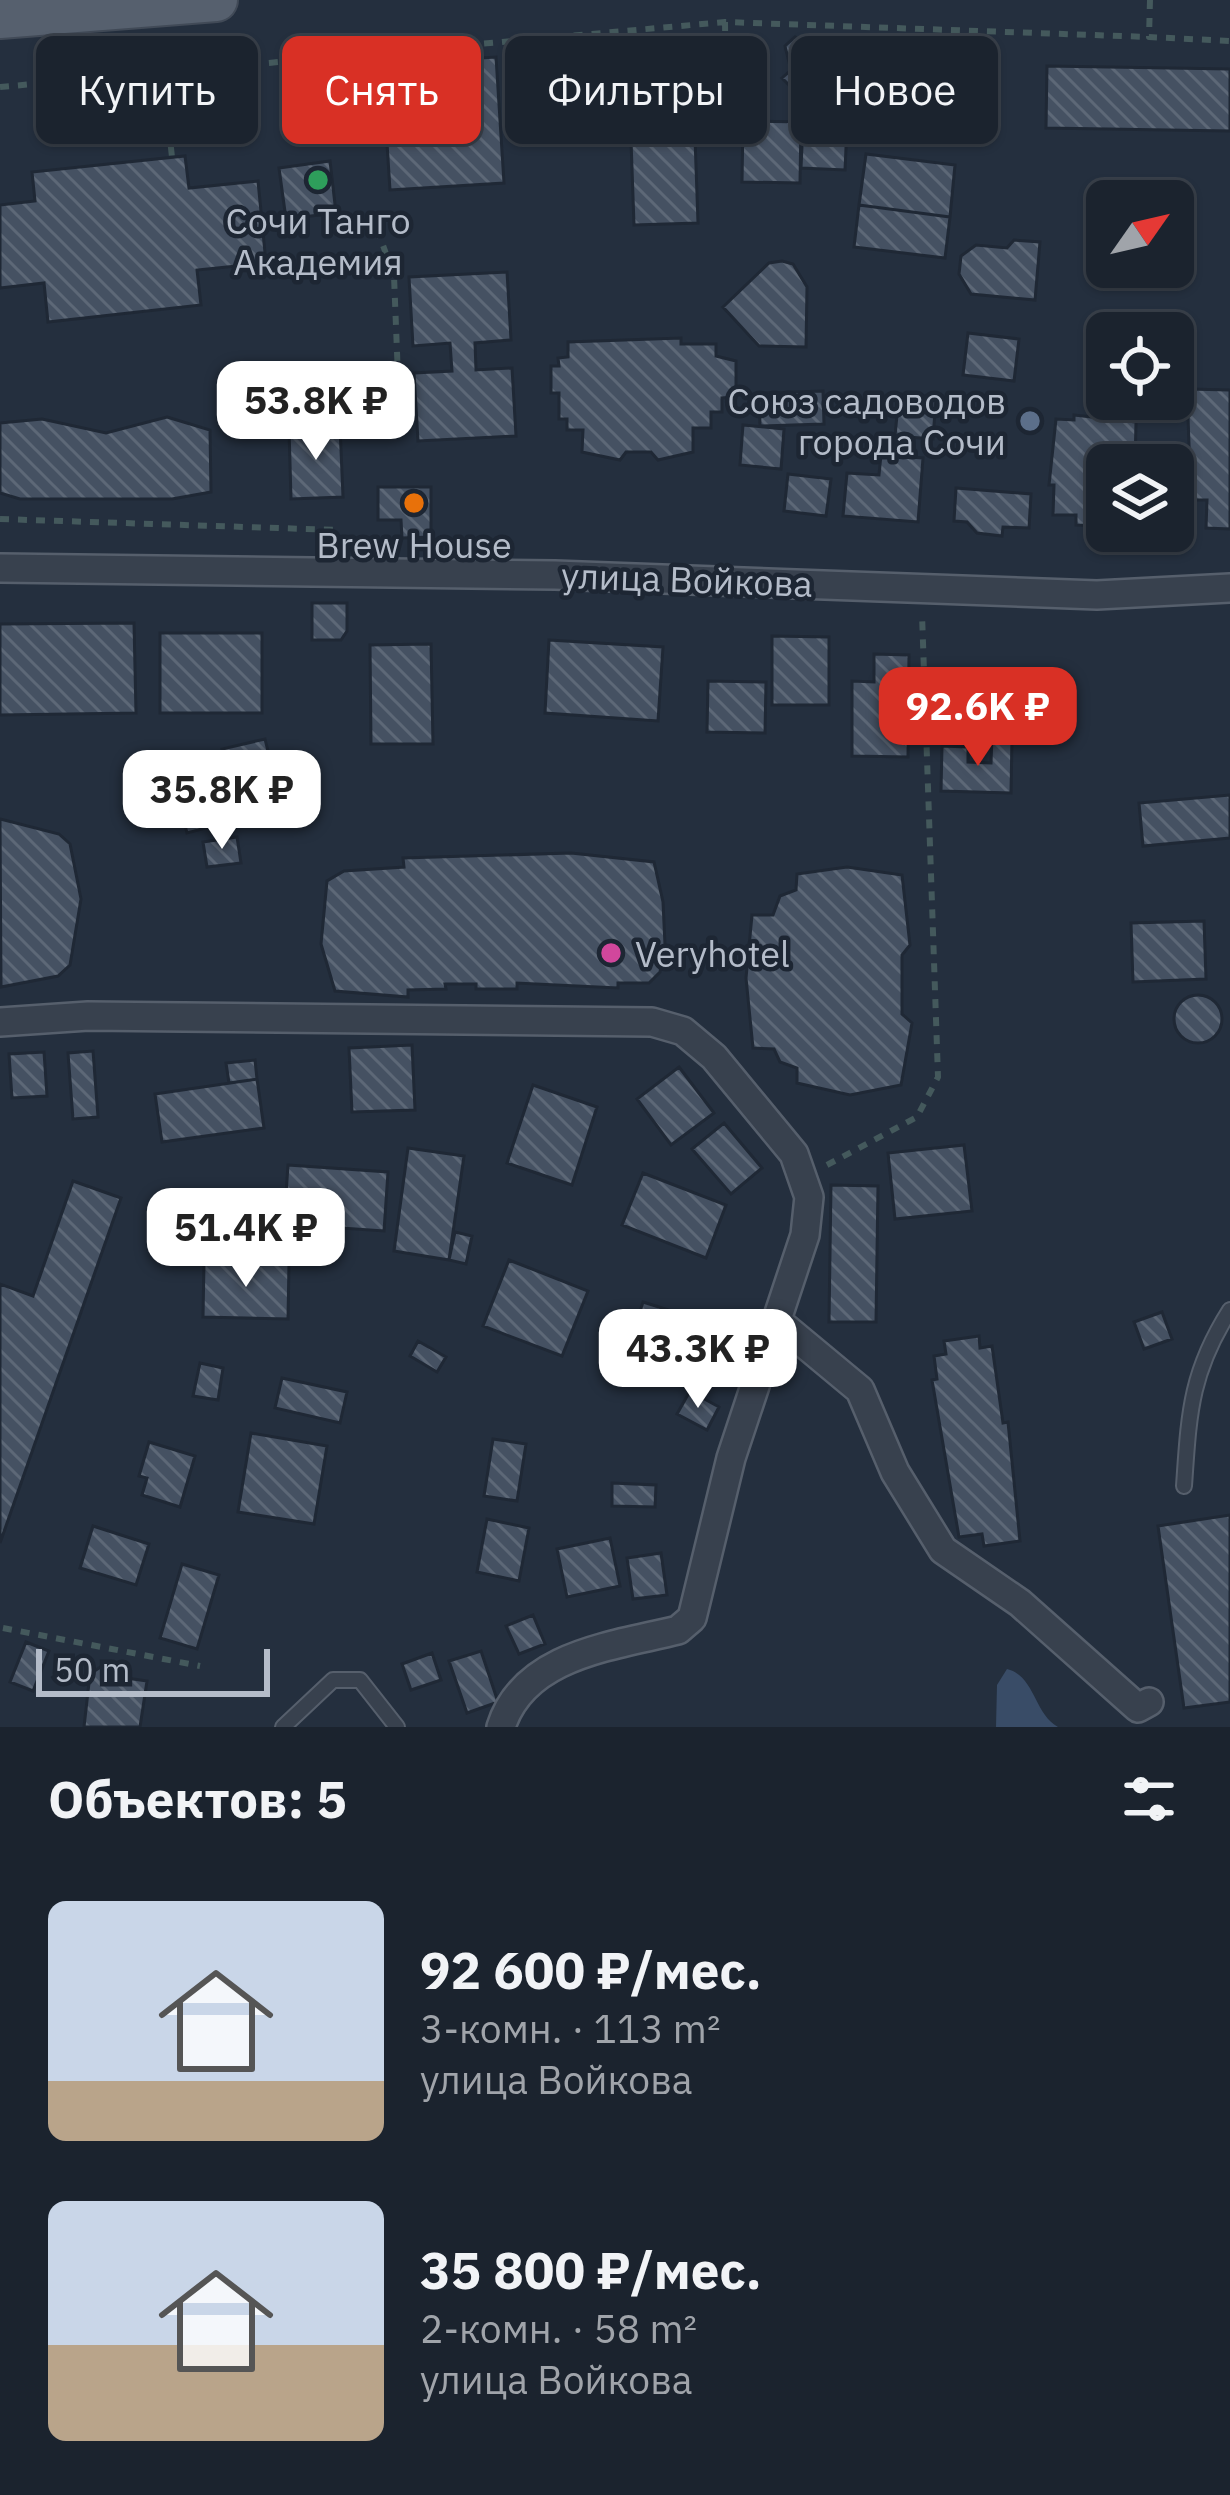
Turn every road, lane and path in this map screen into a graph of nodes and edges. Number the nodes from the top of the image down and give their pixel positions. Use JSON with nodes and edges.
{"nodes":[{"id":1,"x":216,"y":0,"type":"edge"},
{"id":2,"x":1150,"y":0,"type":"edge"},
{"id":3,"x":0,"y":17,"type":"edge"},
{"id":4,"x":725,"y":22,"type":"junction"},
{"id":5,"x":725,"y":36,"type":"edge"},
{"id":6,"x":1149,"y":38,"type":"junction"},
{"id":7,"x":1230,"y":41,"type":"edge"},
{"id":8,"x":258,"y":66,"type":"edge"},
{"id":9,"x":36,"y":84,"type":"edge"},
{"id":10,"x":0,"y":87,"type":"edge"},
{"id":11,"x":170,"y":144,"type":"edge"},
{"id":12,"x":172,"y":158,"type":"dead end"},
{"id":13,"x":371,"y":212,"type":"dead end"},
{"id":14,"x":398,"y":377,"type":"dead end"},
{"id":15,"x":0,"y":519,"type":"edge"},
{"id":16,"x":338,"y":530,"type":"dead end"},
{"id":17,"x":0,"y":568,"type":"edge"},
{"id":18,"x":921,"y":587,"type":"junction"},
{"id":19,"x":1230,"y":588,"type":"edge"},
{"id":20,"x":0,"y":1022,"type":"edge"},
{"id":21,"x":806,"y":1177,"type":"junction"},
{"id":22,"x":1230,"y":1310,"type":"edge"},
{"id":23,"x":777,"y":1321,"type":"junction"},
{"id":24,"x":1184,"y":1486,"type":"dead end"},
{"id":25,"x":2,"y":1628,"type":"edge"},
{"id":26,"x":200,"y":1666,"type":"dead end"},
{"id":27,"x":1150,"y":1702,"type":"dead end"},
{"id":28,"x":283,"y":1727,"type":"edge"},
{"id":29,"x":397,"y":1727,"type":"edge"},
{"id":30,"x":501,"y":1727,"type":"edge"}],
"edges":[{"from":1,"to":3,"type":"main road"},
{"from":2,"to":6,"type":"path"},
{"from":4,"to":5,"type":"path"},
{"from":4,"to":6,"type":"path"},
{"from":4,"to":8,"type":"path"},
{"from":6,"to":7,"type":"path"},
{"from":9,"to":10,"type":"path"},
{"from":11,"to":12,"type":"path"},
{"from":13,"to":14,"type":"path"},
{"from":15,"to":16,"type":"path"},
{"from":17,"to":18,"type":"street","name":"улица Войкова"},
{"from":18,"to":19,"type":"street","name":"улица Войкова"},
{"from":18,"to":21,"type":"path"},
{"from":20,"to":21,"type":"street"},
{"from":21,"to":23,"type":"street"},
{"from":22,"to":24,"type":"lane"},
{"from":23,"to":27,"type":"street"},
{"from":23,"to":30,"type":"street"},
{"from":25,"to":26,"type":"path"},
{"from":28,"to":29,"type":"lane"}]}
